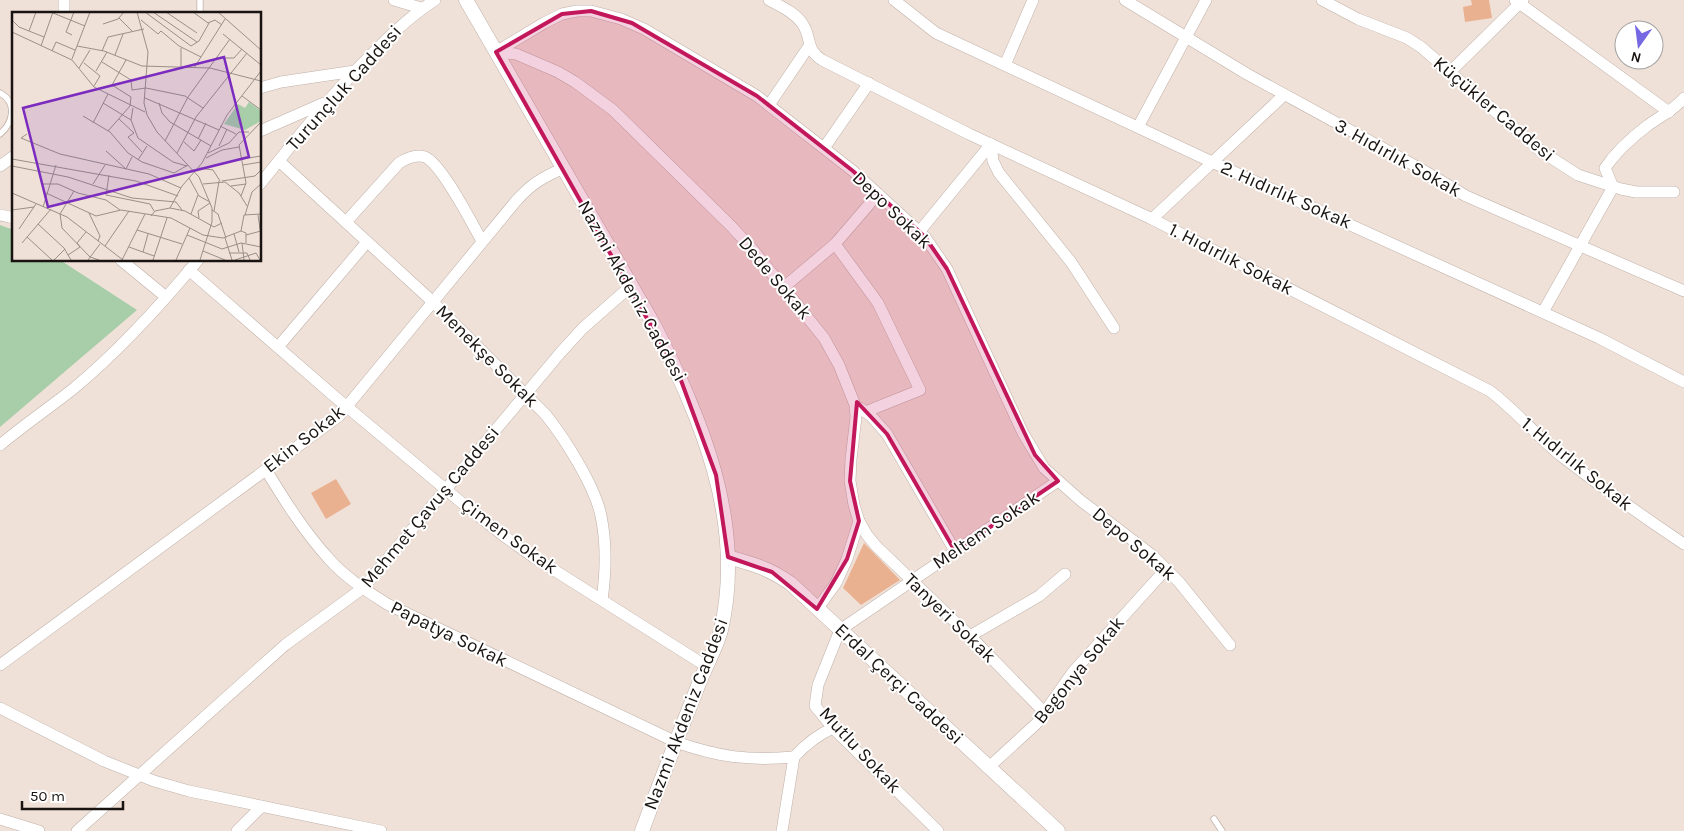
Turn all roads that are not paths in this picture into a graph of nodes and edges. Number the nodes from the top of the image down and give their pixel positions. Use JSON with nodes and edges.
{"nodes":[{"id":1,"x":394,"y":0,"type":"edge"},
{"id":2,"x":435,"y":0,"type":"edge"},
{"id":3,"x":466,"y":0,"type":"edge"},
{"id":4,"x":769,"y":0,"type":"edge"},
{"id":5,"x":894,"y":0,"type":"edge"},
{"id":6,"x":1033,"y":0,"type":"edge"},
{"id":7,"x":1125,"y":0,"type":"edge"},
{"id":8,"x":1206,"y":0,"type":"edge"},
{"id":9,"x":1322,"y":0,"type":"edge"},
{"id":10,"x":1519,"y":1,"type":"edge"},
{"id":11,"x":421,"y":8,"type":"junction"},
{"id":12,"x":1187,"y":37,"type":"junction"},
{"id":13,"x":809,"y":46,"type":"junction"},
{"id":14,"x":496,"y":52,"type":"junction"},
{"id":15,"x":1006,"y":65,"type":"junction"},
{"id":16,"x":355,"y":71,"type":"junction"},
{"id":17,"x":1450,"y":72,"type":"junction"},
{"id":18,"x":869,"y":83,"type":"junction"},
{"id":19,"x":261,"y":88,"type":"edge"},
{"id":20,"x":0,"y":93,"type":"edge"},
{"id":21,"x":1284,"y":95,"type":"junction"},
{"id":22,"x":1684,"y":98,"type":"edge"},
{"id":23,"x":328,"y":101,"type":"junction"},
{"id":24,"x":769,"y":105,"type":"junction"},
{"id":25,"x":1669,"y":112,"type":"junction"},
{"id":26,"x":1138,"y":127,"type":"junction"},
{"id":27,"x":261,"y":131,"type":"edge"},
{"id":28,"x":0,"y":134,"type":"edge"},
{"id":29,"x":991,"y":144,"type":"junction"},
{"id":30,"x":824,"y":148,"type":"junction"},
{"id":31,"x":12,"y":157,"type":"edge"},
{"id":32,"x":279,"y":161,"type":"junction"},
{"id":33,"x":1212,"y":162,"type":"junction"},
{"id":34,"x":0,"y":166,"type":"edge"},
{"id":35,"x":564,"y":168,"type":"junction"},
{"id":36,"x":261,"y":183,"type":"edge"},
{"id":37,"x":1613,"y":187,"type":"junction"},
{"id":38,"x":1674,"y":192,"type":"dead end"},
{"id":39,"x":878,"y":194,"type":"junction"},
{"id":40,"x":1152,"y":219,"type":"junction"},
{"id":41,"x":346,"y":222,"type":"junction"},
{"id":42,"x":919,"y":232,"type":"junction"},
{"id":43,"x":482,"y":241,"type":"junction"},
{"id":44,"x":367,"y":242,"type":"junction"},
{"id":45,"x":835,"y":244,"type":"junction"},
{"id":46,"x":1580,"y":246,"type":"junction"},
{"id":47,"x":122,"y":261,"type":"edge"},
{"id":48,"x":197,"y":261,"type":"edge"},
{"id":49,"x":189,"y":270,"type":"junction"},
{"id":50,"x":632,"y":285,"type":"junction"},
{"id":51,"x":784,"y":288,"type":"junction"},
{"id":52,"x":1684,"y":291,"type":"edge"},
{"id":53,"x":166,"y":297,"type":"junction"},
{"id":54,"x":433,"y":302,"type":"junction"},
{"id":55,"x":1543,"y":312,"type":"junction"},
{"id":56,"x":1114,"y":328,"type":"dead end"},
{"id":57,"x":278,"y":347,"type":"junction"},
{"id":58,"x":1684,"y":382,"type":"edge"},
{"id":59,"x":525,"y":394,"type":"junction"},
{"id":60,"x":855,"y":405,"type":"junction"},
{"id":61,"x":348,"y":407,"type":"junction"},
{"id":62,"x":865,"y":412,"type":"junction"},
{"id":63,"x":0,"y":445,"type":"edge"},
{"id":64,"x":266,"y":470,"type":"junction"},
{"id":65,"x":1058,"y":481,"type":"junction"},
{"id":66,"x":445,"y":488,"type":"junction"},
{"id":67,"x":859,"y":521,"type":"junction"},
{"id":68,"x":1684,"y":544,"type":"edge"},
{"id":69,"x":955,"y":551,"type":"junction"},
{"id":70,"x":728,"y":557,"type":"junction"},
{"id":71,"x":1166,"y":569,"type":"junction"},
{"id":72,"x":1064,"y":574,"type":"dead end"},
{"id":73,"x":912,"y":580,"type":"junction"},
{"id":74,"x":362,"y":588,"type":"junction"},
{"id":75,"x":602,"y":600,"type":"junction"},
{"id":76,"x":817,"y":609,"type":"junction"},
{"id":77,"x":840,"y":630,"type":"junction"},
{"id":78,"x":970,"y":636,"type":"junction"},
{"id":79,"x":1230,"y":645,"type":"dead end"},
{"id":80,"x":0,"y":665,"type":"edge"},
{"id":81,"x":706,"y":666,"type":"junction"},
{"id":82,"x":0,"y":708,"type":"edge"},
{"id":83,"x":1044,"y":712,"type":"junction"},
{"id":84,"x":833,"y":728,"type":"junction"},
{"id":85,"x":676,"y":742,"type":"junction"},
{"id":86,"x":794,"y":757,"type":"junction"},
{"id":87,"x":989,"y":767,"type":"junction"},
{"id":88,"x":138,"y":776,"type":"junction"},
{"id":89,"x":262,"y":806,"type":"junction"},
{"id":90,"x":0,"y":819,"type":"edge"},
{"id":91,"x":1214,"y":819,"type":"dead end"},
{"id":92,"x":366,"y":829,"type":"edge"},
{"id":93,"x":39,"y":831,"type":"edge"},
{"id":94,"x":77,"y":831,"type":"edge"},
{"id":95,"x":237,"y":831,"type":"edge"},
{"id":96,"x":381,"y":831,"type":"edge"},
{"id":97,"x":642,"y":831,"type":"edge"},
{"id":98,"x":782,"y":831,"type":"edge"},
{"id":99,"x":938,"y":831,"type":"edge"},
{"id":100,"x":1058,"y":831,"type":"edge"},
{"id":101,"x":1222,"y":831,"type":"edge"}],
"edges":[{"from":1,"to":11,"type":"street"},
{"from":2,"to":11,"type":"street","name":"Turunçluk Caddesi"},
{"from":3,"to":14,"type":"street","name":"Nazmi Akdeniz Caddesi"},
{"from":4,"to":13,"type":"street","name":"1. Hıdırlık Sokak"},
{"from":5,"to":15,"type":"street","name":"2. Hıdırlık Sokak"},
{"from":6,"to":15,"type":"street"},
{"from":7,"to":12,"type":"street","name":"3. Hıdırlık Sokak"},
{"from":8,"to":12,"type":"street"},
{"from":9,"to":17,"type":"street","name":"Küçükler Caddesi"},
{"from":10,"to":17,"type":"street"},
{"from":10,"to":25,"type":"street"},
{"from":11,"to":16,"type":"street","name":"Turunçluk Caddesi"},
{"from":12,"to":21,"type":"street","name":"3. Hıdırlık Sokak"},
{"from":12,"to":26,"type":"street"},
{"from":13,"to":18,"type":"street","name":"1. Hıdırlık Sokak"},
{"from":13,"to":24,"type":"street"},
{"from":14,"to":24,"type":"street","name":"Depo Sokak"},
{"from":14,"to":35,"type":"street","name":"Nazmi Akdeniz Caddesi"},
{"from":14,"to":51,"type":"street","name":"Dede Sokak"},
{"from":15,"to":26,"type":"street","name":"2. Hıdırlık Sokak"},
{"from":16,"to":19,"type":"street"},
{"from":16,"to":23,"type":"street","name":"Turunçluk Caddesi"},
{"from":17,"to":37,"type":"street","name":"Küçükler Caddesi"},
{"from":18,"to":29,"type":"street","name":"1. Hıdırlık Sokak"},
{"from":18,"to":30,"type":"street"},
{"from":20,"to":28,"type":"lane"},
{"from":21,"to":33,"type":"street"},
{"from":21,"to":46,"type":"street","name":"3. Hıdırlık Sokak"},
{"from":22,"to":25,"type":"street"},
{"from":23,"to":27,"type":"street"},
{"from":23,"to":32,"type":"street","name":"Turunçluk Caddesi"},
{"from":24,"to":30,"type":"street","name":"Depo Sokak"},
{"from":25,"to":37,"type":"street"},
{"from":26,"to":33,"type":"street","name":"2. Hıdırlık Sokak"},
{"from":29,"to":40,"type":"street","name":"1. Hıdırlık Sokak"},
{"from":29,"to":42,"type":"street"},
{"from":29,"to":56,"type":"street"},
{"from":30,"to":39,"type":"street","name":"Depo Sokak"},
{"from":31,"to":34,"type":"street"},
{"from":32,"to":36,"type":"street","name":"Turunçluk Caddesi"},
{"from":32,"to":41,"type":"street","name":"Menekşe Sokak"},
{"from":33,"to":40,"type":"street"},
{"from":33,"to":55,"type":"street","name":"2. Hıdırlık Sokak"},
{"from":35,"to":43,"type":"street","name":"Ekin Sokak"},
{"from":35,"to":50,"type":"street","name":"Nazmi Akdeniz Caddesi"},
{"from":37,"to":38,"type":"street","name":"Küçükler Caddesi"},
{"from":37,"to":46,"type":"street"},
{"from":39,"to":42,"type":"street","name":"Depo Sokak"},
{"from":39,"to":45,"type":"street"},
{"from":40,"to":68,"type":"street","name":"1. Hıdırlık Sokak"},
{"from":41,"to":43,"type":"street"},
{"from":41,"to":44,"type":"street","name":"Menekşe Sokak"},
{"from":42,"to":65,"type":"street","name":"Depo Sokak"},
{"from":43,"to":54,"type":"street","name":"Ekin Sokak"},
{"from":44,"to":54,"type":"street","name":"Menekşe Sokak"},
{"from":44,"to":57,"type":"street"},
{"from":45,"to":51,"type":"street"},
{"from":45,"to":62,"type":"street"},
{"from":46,"to":52,"type":"street","name":"3. Hıdırlık Sokak"},
{"from":46,"to":55,"type":"street"},
{"from":47,"to":53,"type":"street"},
{"from":48,"to":49,"type":"street"},
{"from":49,"to":53,"type":"street"},
{"from":49,"to":57,"type":"street","name":"Çimen Sokak"},
{"from":50,"to":59,"type":"street","name":"Mehmet Çavuş Caddesi"},
{"from":50,"to":70,"type":"street","name":"Nazmi Akdeniz Caddesi"},
{"from":51,"to":60,"type":"street","name":"Dede Sokak"},
{"from":53,"to":63,"type":"street"},
{"from":54,"to":59,"type":"street","name":"Menekşe Sokak"},
{"from":54,"to":61,"type":"street","name":"Ekin Sokak"},
{"from":55,"to":58,"type":"street","name":"2. Hıdırlık Sokak"},
{"from":57,"to":61,"type":"street","name":"Çimen Sokak"},
{"from":59,"to":66,"type":"street","name":"Mehmet Çavuş Caddesi"},
{"from":59,"to":75,"type":"street","name":"Menekşe Sokak"},
{"from":60,"to":62,"type":"street"},
{"from":60,"to":67,"type":"street","name":"Dede Sokak"},
{"from":61,"to":64,"type":"street","name":"Ekin Sokak"},
{"from":61,"to":66,"type":"street","name":"Çimen Sokak"},
{"from":62,"to":69,"type":"street"},
{"from":64,"to":74,"type":"street","name":"Papatya Sokak"},
{"from":64,"to":80,"type":"street","name":"Ekin Sokak"},
{"from":65,"to":69,"type":"street","name":"Meltem Sokak"},
{"from":65,"to":71,"type":"street","name":"Depo Sokak"},
{"from":66,"to":74,"type":"street","name":"Mehmet Çavuş Caddesi"},
{"from":66,"to":75,"type":"street","name":"Çimen Sokak"},
{"from":67,"to":73,"type":"street","name":"Tanyeri Sokak"},
{"from":67,"to":76,"type":"street"},
{"from":69,"to":73,"type":"street","name":"Meltem Sokak"},
{"from":70,"to":76,"type":"street","name":"Erdal Çerçi Caddesi"},
{"from":70,"to":81,"type":"street","name":"Nazmi Akdeniz Caddesi"},
{"from":71,"to":79,"type":"street","name":"Depo Sokak"},
{"from":71,"to":83,"type":"street","name":"Begonya Sokak"},
{"from":72,"to":78,"type":"street"},
{"from":73,"to":77,"type":"street","name":"Meltem Sokak"},
{"from":73,"to":78,"type":"street","name":"Tanyeri Sokak"},
{"from":74,"to":85,"type":"street","name":"Papatya Sokak"},
{"from":74,"to":88,"type":"street","name":"Mehmet Çavuş Caddesi"},
{"from":75,"to":81,"type":"street","name":"Çimen Sokak"},
{"from":76,"to":77,"type":"street","name":"Erdal Çerçi Caddesi"},
{"from":77,"to":84,"type":"street","name":"Mutlu Sokak"},
{"from":77,"to":87,"type":"street","name":"Erdal Çerçi Caddesi"},
{"from":78,"to":83,"type":"street","name":"Tanyeri Sokak"},
{"from":81,"to":85,"type":"street","name":"Nazmi Akdeniz Caddesi"},
{"from":82,"to":88,"type":"street"},
{"from":83,"to":87,"type":"street","name":"Begonya Sokak"},
{"from":84,"to":86,"type":"street"},
{"from":84,"to":99,"type":"street","name":"Mutlu Sokak"},
{"from":85,"to":86,"type":"street","name":"Papatya Sokak"},
{"from":85,"to":97,"type":"street","name":"Nazmi Akdeniz Caddesi"},
{"from":86,"to":98,"type":"street"},
{"from":87,"to":100,"type":"street","name":"Erdal Çerçi Caddesi"},
{"from":88,"to":89,"type":"street"},
{"from":88,"to":94,"type":"street","name":"Mehmet Çavuş Caddesi"},
{"from":89,"to":92,"type":"street"},
{"from":89,"to":95,"type":"street"},
{"from":90,"to":93,"type":"street"},
{"from":91,"to":101,"type":"lane"},
{"from":92,"to":96,"type":"street"}]}
